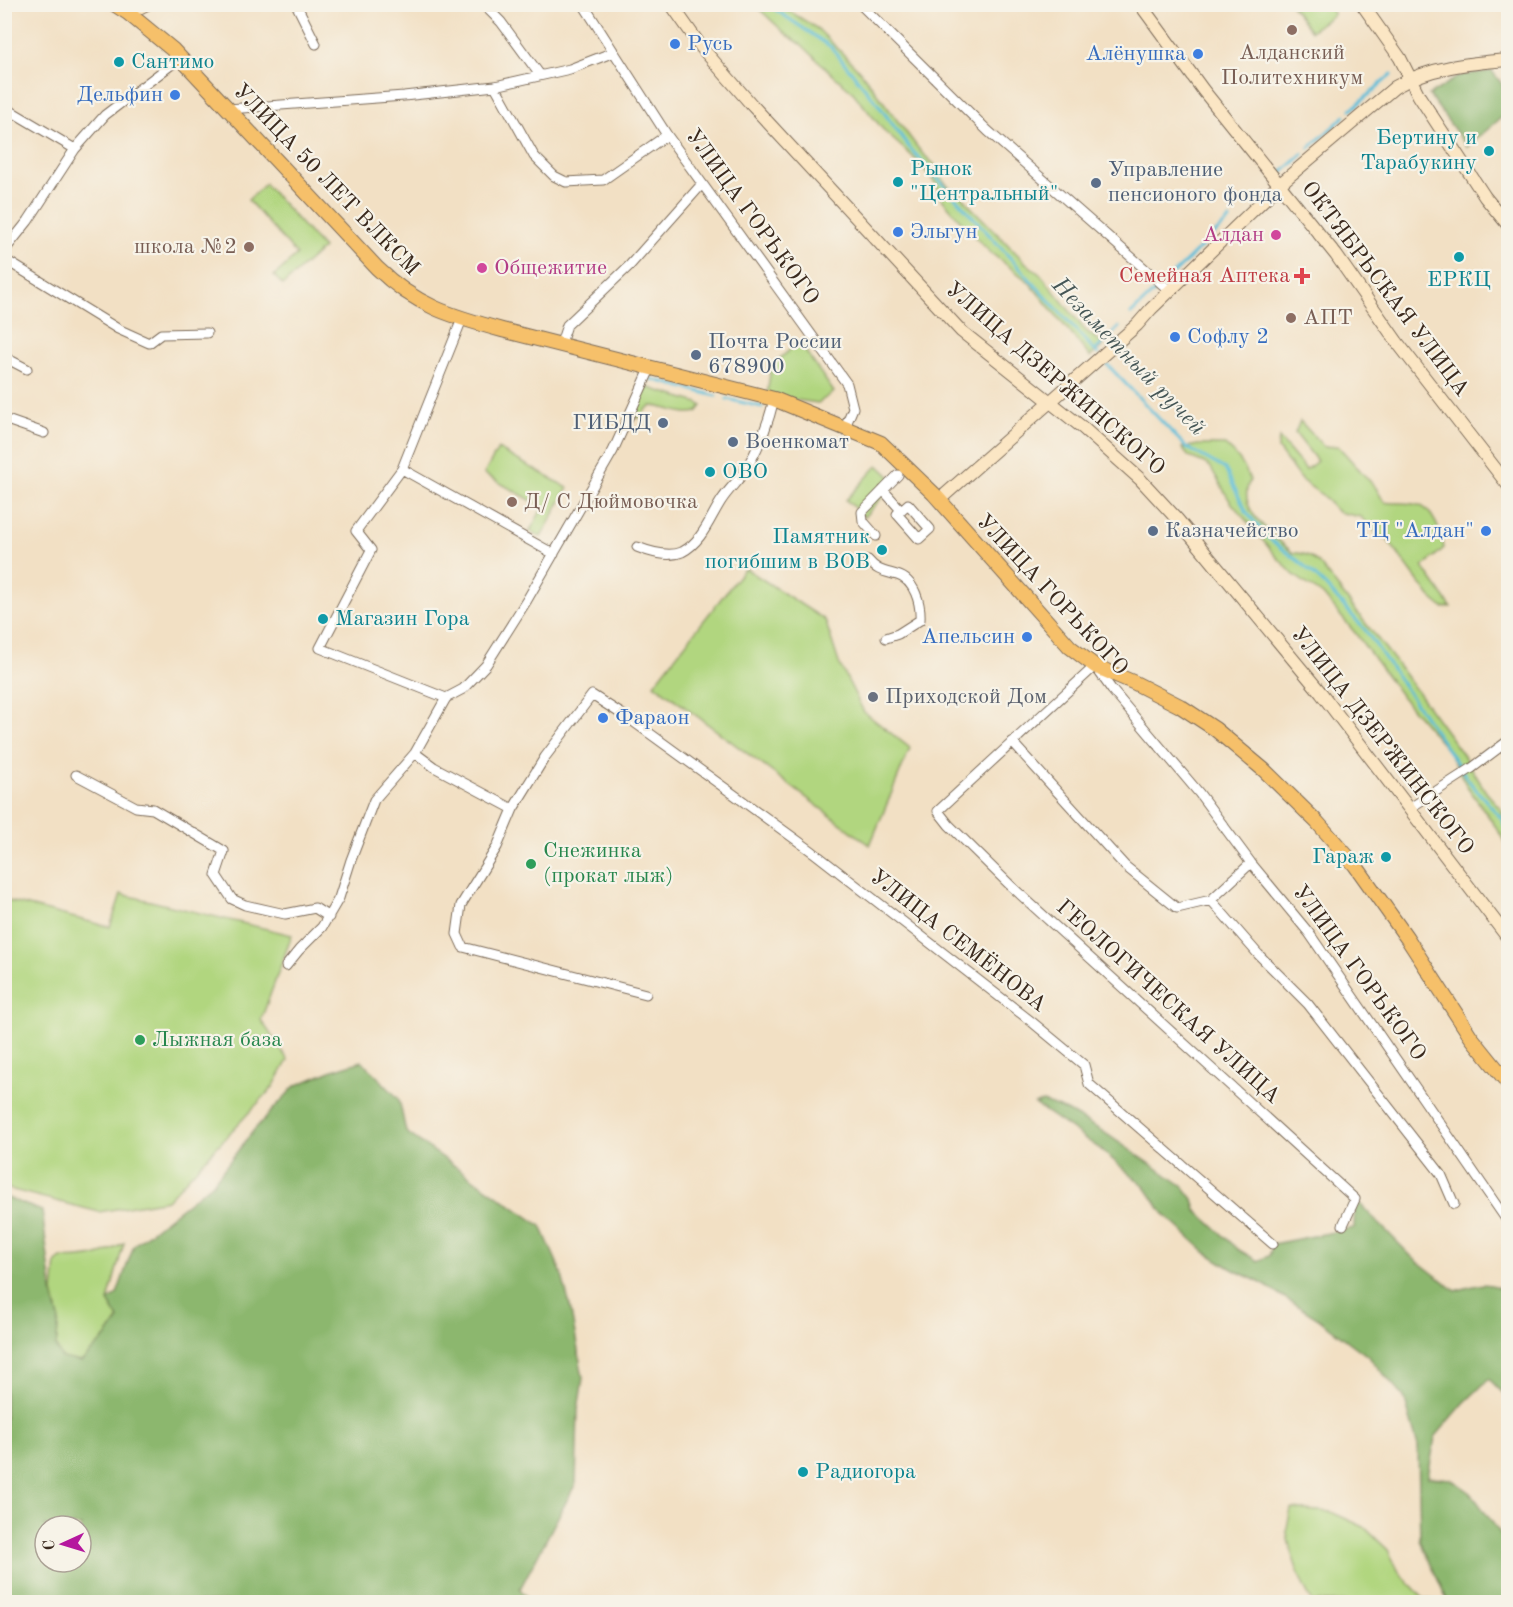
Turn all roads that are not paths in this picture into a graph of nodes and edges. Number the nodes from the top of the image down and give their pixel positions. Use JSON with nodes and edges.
{"nodes":[{"id":1,"x":114,"y":4,"type":"edge"},
{"id":2,"x":147,"y":4,"type":"edge"},
{"id":3,"x":296,"y":4,"type":"edge"},
{"id":4,"x":483,"y":4,"type":"edge"},
{"id":5,"x":583,"y":4,"type":"edge"},
{"id":6,"x":671,"y":4,"type":"edge"},
{"id":7,"x":860,"y":4,"type":"edge"},
{"id":8,"x":1140,"y":4,"type":"edge"},
{"id":9,"x":1362,"y":4,"type":"edge"},
{"id":10,"x":128,"y":13,"type":"junction"},
{"id":11,"x":316,"y":44,"type":"dead end"},
{"id":12,"x":614,"y":52,"type":"junction"},
{"id":13,"x":180,"y":58,"type":"junction"},
{"id":14,"x":1509,"y":60,"type":"edge"},
{"id":15,"x":540,"y":75,"type":"junction"},
{"id":16,"x":1410,"y":78,"type":"junction"},
{"id":17,"x":495,"y":86,"type":"junction"},
{"id":18,"x":4,"y":107,"type":"edge"},
{"id":19,"x":228,"y":109,"type":"junction"},
{"id":20,"x":667,"y":135,"type":"junction"},
{"id":21,"x":75,"y":149,"type":"junction"},
{"id":22,"x":702,"y":184,"type":"junction"},
{"id":23,"x":1280,"y":184,"type":"junction"},
{"id":24,"x":1509,"y":225,"type":"edge"},
{"id":25,"x":4,"y":251,"type":"edge"},
{"id":26,"x":4,"y":259,"type":"edge"},
{"id":27,"x":1170,"y":291,"type":"junction"},
{"id":28,"x":462,"y":319,"type":"junction"},
{"id":29,"x":207,"y":333,"type":"dead end"},
{"id":30,"x":560,"y":346,"type":"junction"},
{"id":31,"x":4,"y":357,"type":"edge"},
{"id":32,"x":27,"y":369,"type":"dead end"},
{"id":33,"x":650,"y":369,"type":"junction"},
{"id":34,"x":774,"y":399,"type":"junction"},
{"id":35,"x":1050,"y":402,"type":"junction"},
{"id":36,"x":4,"y":419,"type":"edge"},
{"id":37,"x":845,"y":427,"type":"junction"},
{"id":38,"x":44,"y":433,"type":"dead end"},
{"id":39,"x":402,"y":469,"type":"junction"},
{"id":40,"x":898,"y":475,"type":"dead end"},
{"id":41,"x":1509,"y":486,"type":"edge"},
{"id":42,"x":883,"y":490,"type":"junction"},
{"id":43,"x":939,"y":500,"type":"junction"},
{"id":44,"x":901,"y":510,"type":"dead end"},
{"id":45,"x":876,"y":536,"type":"dead end"},
{"id":46,"x":637,"y":547,"type":"dead end"},
{"id":47,"x":554,"y":554,"type":"junction"},
{"id":48,"x":868,"y":560,"type":"dead end"},
{"id":49,"x":886,"y":638,"type":"dead end"},
{"id":50,"x":1095,"y":666,"type":"junction"},
{"id":51,"x":446,"y":698,"type":"junction"},
{"id":52,"x":1509,"y":741,"type":"edge"},
{"id":53,"x":1012,"y":742,"type":"junction"},
{"id":54,"x":415,"y":753,"type":"junction"},
{"id":55,"x":76,"y":775,"type":"dead end"},
{"id":56,"x":1410,"y":808,"type":"junction"},
{"id":57,"x":513,"y":809,"type":"junction"},
{"id":58,"x":1251,"y":863,"type":"junction"},
{"id":59,"x":1210,"y":900,"type":"junction"},
{"id":60,"x":329,"y":917,"type":"junction"},
{"id":61,"x":1509,"y":938,"type":"edge"},
{"id":62,"x":286,"y":966,"type":"dead end"},
{"id":63,"x":646,"y":994,"type":"dead end"},
{"id":64,"x":1509,"y":1083,"type":"edge"},
{"id":65,"x":1454,"y":1204,"type":"dead end"},
{"id":66,"x":1509,"y":1222,"type":"edge"},
{"id":67,"x":1343,"y":1225,"type":"dead end"},
{"id":68,"x":1274,"y":1244,"type":"dead end"}],
"edges":[{"from":1,"to":10,"type":"main road","name":"УЛИЦА 50 ЛЕТ ВЛКСМ"},
{"from":2,"to":10,"type":"street"},
{"from":3,"to":11,"type":"street"},
{"from":4,"to":15,"type":"street"},
{"from":5,"to":12,"type":"street","name":"УЛИЦА ГОРЬКОГО"},
{"from":6,"to":35,"type":"street","name":"УЛИЦА ДЗЕРЖИНСКОГО"},
{"from":7,"to":27,"type":"street"},
{"from":8,"to":23,"type":"street","name":"ОКТЯБРЬСКАЯ УЛИЦА"},
{"from":9,"to":16,"type":"street"},
{"from":10,"to":13,"type":"main road","name":"УЛИЦА 50 ЛЕТ ВЛКСМ"},
{"from":12,"to":15,"type":"street"},
{"from":12,"to":20,"type":"street","name":"УЛИЦА ГОРЬКОГО"},
{"from":13,"to":19,"type":"main road","name":"УЛИЦА 50 ЛЕТ ВЛКСМ"},
{"from":13,"to":21,"type":"street"},
{"from":14,"to":16,"type":"street"},
{"from":15,"to":17,"type":"street"},
{"from":16,"to":23,"type":"street"},
{"from":16,"to":24,"type":"street"},
{"from":17,"to":19,"type":"street"},
{"from":17,"to":20,"type":"street"},
{"from":18,"to":21,"type":"street"},
{"from":19,"to":28,"type":"main road","name":"УЛИЦА 50 ЛЕТ ВЛКСМ"},
{"from":20,"to":22,"type":"street","name":"УЛИЦА ГОРЬКОГО"},
{"from":21,"to":25,"type":"street"},
{"from":22,"to":30,"type":"street"},
{"from":22,"to":37,"type":"street","name":"УЛИЦА ГОРЬКОГО"},
{"from":23,"to":27,"type":"street"},
{"from":23,"to":41,"type":"street","name":"ОКТЯБРЬСКАЯ УЛИЦА"},
{"from":26,"to":29,"type":"street"},
{"from":27,"to":35,"type":"street"},
{"from":28,"to":30,"type":"main road","name":"УЛИЦА 50 ЛЕТ ВЛКСМ"},
{"from":28,"to":39,"type":"street"},
{"from":30,"to":33,"type":"main road","name":"УЛИЦА 50 ЛЕТ ВЛКСМ"},
{"from":31,"to":32,"type":"street"},
{"from":33,"to":34,"type":"main road","name":"УЛИЦА 50 ЛЕТ ВЛКСМ"},
{"from":33,"to":47,"type":"street"},
{"from":34,"to":37,"type":"main road","name":"УЛИЦА 50 ЛЕТ ВЛКСМ"},
{"from":34,"to":46,"type":"street"},
{"from":35,"to":43,"type":"street"},
{"from":35,"to":56,"type":"street","name":"УЛИЦА ДЗЕРЖИНСКОГО"},
{"from":36,"to":38,"type":"street"},
{"from":37,"to":43,"type":"main road","name":"УЛИЦА ГОРЬКОГО"},
{"from":39,"to":47,"type":"street"},
{"from":39,"to":51,"type":"street"},
{"from":40,"to":42,"type":"street"},
{"from":42,"to":44,"type":"street"},
{"from":42,"to":45,"type":"street"},
{"from":43,"to":50,"type":"main road","name":"УЛИЦА ГОРЬКОГО"},
{"from":47,"to":51,"type":"street"},
{"from":48,"to":49,"type":"street"},
{"from":50,"to":53,"type":"street"},
{"from":50,"to":58,"type":"street","name":"УЛИЦА ГОРЬКОГО"},
{"from":50,"to":64,"type":"main road"},
{"from":51,"to":54,"type":"street"},
{"from":52,"to":56,"type":"street"},
{"from":53,"to":59,"type":"street"},
{"from":53,"to":67,"type":"street","name":"ГЕОЛОГИЧЕСКАЯ УЛИЦА"},
{"from":54,"to":57,"type":"street"},
{"from":54,"to":60,"type":"street"},
{"from":55,"to":60,"type":"street"},
{"from":56,"to":61,"type":"street","name":"УЛИЦА ДЗЕРЖИНСКОГО"},
{"from":57,"to":63,"type":"street"},
{"from":57,"to":68,"type":"street","name":"УЛИЦА СЕМЁНОВА"},
{"from":58,"to":59,"type":"street"},
{"from":58,"to":66,"type":"street","name":"УЛИЦА ГОРЬКОГО"},
{"from":59,"to":65,"type":"street"},
{"from":60,"to":62,"type":"street"}]}
